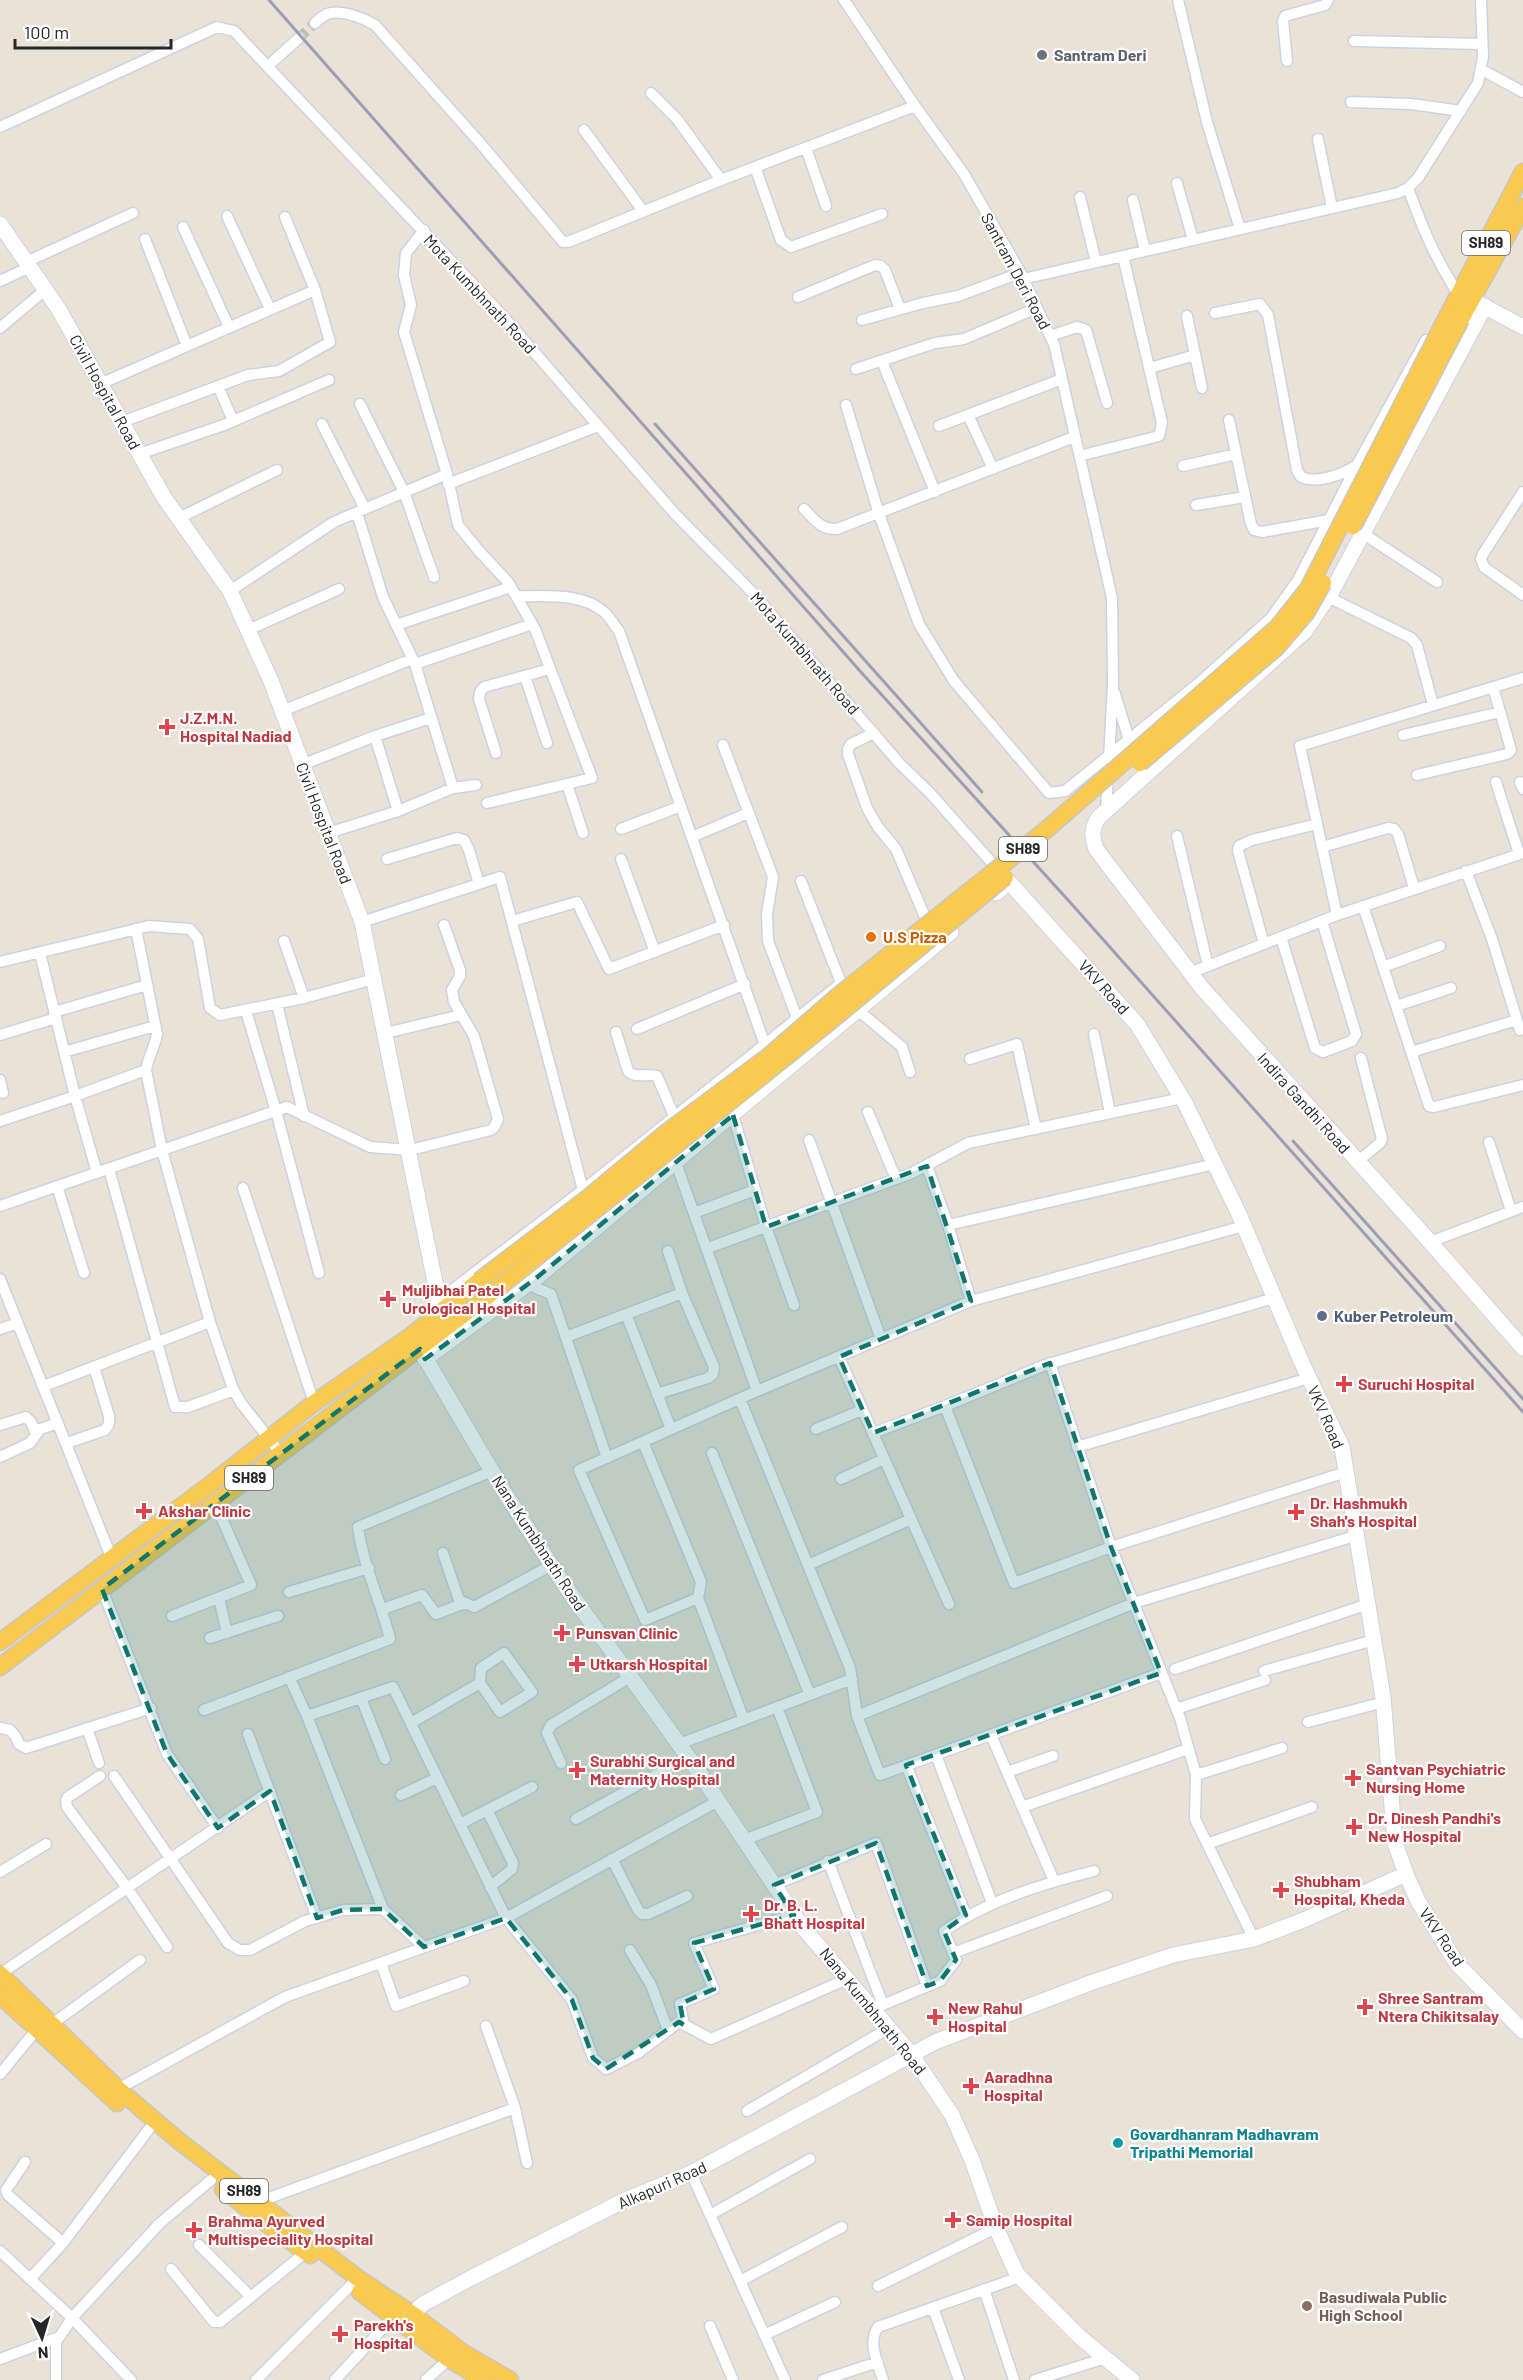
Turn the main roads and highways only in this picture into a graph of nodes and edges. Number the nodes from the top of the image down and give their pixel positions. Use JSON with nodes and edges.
{"nodes":[{"id":1,"x":1523,"y":172,"type":"edge"},
{"id":2,"x":1523,"y":207,"type":"edge"},
{"id":3,"x":1468,"y":297,"type":"junction"},
{"id":4,"x":1455,"y":317,"type":"junction"},
{"id":5,"x":419,"y":1348,"type":"junction"},
{"id":6,"x":0,"y":1642,"type":"edge"},
{"id":7,"x":0,"y":1667,"type":"edge"},
{"id":8,"x":0,"y":1974,"type":"edge"},
{"id":9,"x":1,"y":1999,"type":"edge"},
{"id":10,"x":44,"y":2026,"type":"junction"},
{"id":11,"x":484,"y":2380,"type":"edge"},
{"id":12,"x":510,"y":2380,"type":"edge"}],
"edges":[{"from":1,"to":3,"type":"main road","number":"SH89"},
{"from":2,"to":3,"type":"main road","number":"SH89"},
{"from":3,"to":4,"type":"main road","number":"SH89"},
{"from":4,"to":5,"type":"main road","number":"SH89","bridge":true},
{"from":4,"to":5,"type":"main road","number":"SH89","bridge":true},
{"from":5,"to":6,"type":"main road","number":"SH89"},
{"from":5,"to":7,"type":"main road","number":"SH89"},
{"from":8,"to":10,"type":"main road","number":"SH89"},
{"from":9,"to":10,"type":"main road","number":"SH89"},
{"from":10,"to":11,"type":"main road","number":"SH89"},
{"from":10,"to":12,"type":"main road","number":"SH89"}]}
